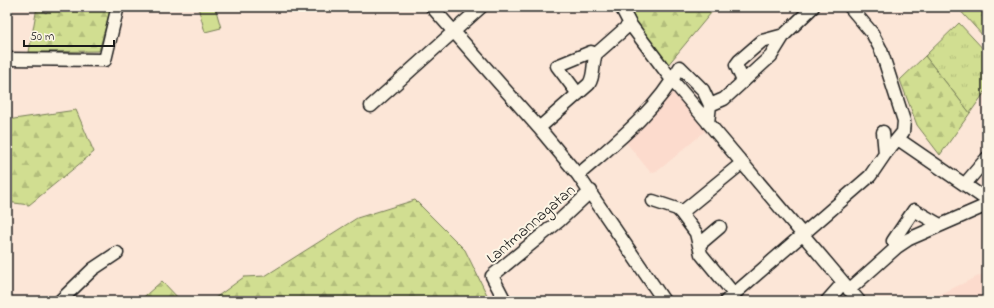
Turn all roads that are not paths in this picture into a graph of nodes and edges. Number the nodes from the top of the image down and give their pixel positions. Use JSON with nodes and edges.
{"nodes":[{"id":1,"x":116,"y":7,"type":"edge"},
{"id":2,"x":432,"y":7,"type":"edge"},
{"id":3,"x":481,"y":7,"type":"edge"},
{"id":4,"x":621,"y":7,"type":"edge"},
{"id":5,"x":813,"y":7,"type":"edge"},
{"id":6,"x":850,"y":7,"type":"edge"},
{"id":7,"x":630,"y":24,"type":"junction"},
{"id":8,"x":454,"y":31,"type":"junction"},
{"id":9,"x":784,"y":35,"type":"junction"},
{"id":10,"x":596,"y":54,"type":"junction"},
{"id":11,"x":7,"y":59,"type":"edge"},
{"id":12,"x":672,"y":80,"type":"junction"},
{"id":13,"x":743,"y":82,"type":"junction"},
{"id":14,"x":578,"y":94,"type":"junction"},
{"id":15,"x":710,"y":105,"type":"junction"},
{"id":16,"x":371,"y":106,"type":"dead end"},
{"id":17,"x":708,"y":123,"type":"junction"},
{"id":18,"x":539,"y":128,"type":"junction"},
{"id":19,"x":883,"y":132,"type":"dead end"},
{"id":20,"x":898,"y":139,"type":"junction"},
{"id":21,"x":885,"y":154,"type":"junction"},
{"id":22,"x":987,"y":158,"type":"edge"},
{"id":23,"x":742,"y":163,"type":"junction"},
{"id":24,"x":578,"y":175,"type":"junction"},
{"id":25,"x":965,"y":184,"type":"junction"},
{"id":26,"x":591,"y":191,"type":"junction"},
{"id":27,"x":987,"y":200,"type":"edge"},
{"id":28,"x":654,"y":201,"type":"dead end"},
{"id":29,"x":987,"y":204,"type":"edge"},
{"id":30,"x":681,"y":213,"type":"junction"},
{"id":31,"x":940,"y":225,"type":"junction"},
{"id":32,"x":720,"y":227,"type":"dead end"},
{"id":33,"x":803,"y":236,"type":"junction"},
{"id":34,"x":700,"y":244,"type":"junction"},
{"id":35,"x":897,"y":247,"type":"junction"},
{"id":36,"x":117,"y":253,"type":"dead end"},
{"id":37,"x":846,"y":286,"type":"junction"},
{"id":38,"x":730,"y":297,"type":"edge"},
{"id":39,"x":60,"y":301,"type":"edge"},
{"id":40,"x":505,"y":301,"type":"edge"},
{"id":41,"x":664,"y":301,"type":"edge"},
{"id":42,"x":827,"y":301,"type":"edge"},
{"id":43,"x":859,"y":301,"type":"edge"}],
"edges":[{"from":1,"to":11,"type":"street"},
{"from":2,"to":8,"type":"street","name":"Lantmannagatan"},
{"from":3,"to":8,"type":"street"},
{"from":4,"to":7,"type":"street"},
{"from":5,"to":9,"type":"street"},
{"from":6,"to":20,"type":"street"},
{"from":7,"to":10,"type":"street"},
{"from":7,"to":12,"type":"street"},
{"from":8,"to":16,"type":"street"},
{"from":8,"to":18,"type":"street","name":"Lantmannagatan"},
{"from":9,"to":13,"type":"street"},
{"from":9,"to":13,"type":"street"},
{"from":10,"to":14,"type":"street"},
{"from":10,"to":14,"type":"street"},
{"from":12,"to":15,"type":"street","name":"Lantmannagatan"},
{"from":12,"to":17,"type":"street"},
{"from":12,"to":24,"type":"street","name":"Lantmannagatan"},
{"from":13,"to":15,"type":"street"},
{"from":14,"to":18,"type":"street"},
{"from":15,"to":17,"type":"street"},
{"from":17,"to":23,"type":"street"},
{"from":18,"to":24,"type":"street","name":"Lantmannagatan"},
{"from":19,"to":21,"type":"street"},
{"from":20,"to":21,"type":"street"},
{"from":20,"to":25,"type":"street"},
{"from":21,"to":33,"type":"street"},
{"from":22,"to":25,"type":"street"},
{"from":23,"to":30,"type":"street"},
{"from":23,"to":33,"type":"street"},
{"from":24,"to":26,"type":"street","name":"Lantmannagatan"},
{"from":25,"to":27,"type":"street"},
{"from":26,"to":40,"type":"street","name":"Lantmannagatan"},
{"from":26,"to":41,"type":"street","name":"Lantmannagatan"},
{"from":28,"to":30,"type":"street"},
{"from":29,"to":31,"type":"street"},
{"from":30,"to":34,"type":"street"},
{"from":31,"to":35,"type":"street"},
{"from":31,"to":35,"type":"street"},
{"from":32,"to":34,"type":"street"},
{"from":33,"to":37,"type":"street"},
{"from":33,"to":38,"type":"street"},
{"from":34,"to":38,"type":"street"},
{"from":35,"to":37,"type":"street"},
{"from":36,"to":39,"type":"street"},
{"from":37,"to":42,"type":"street"},
{"from":37,"to":43,"type":"street"}]}
